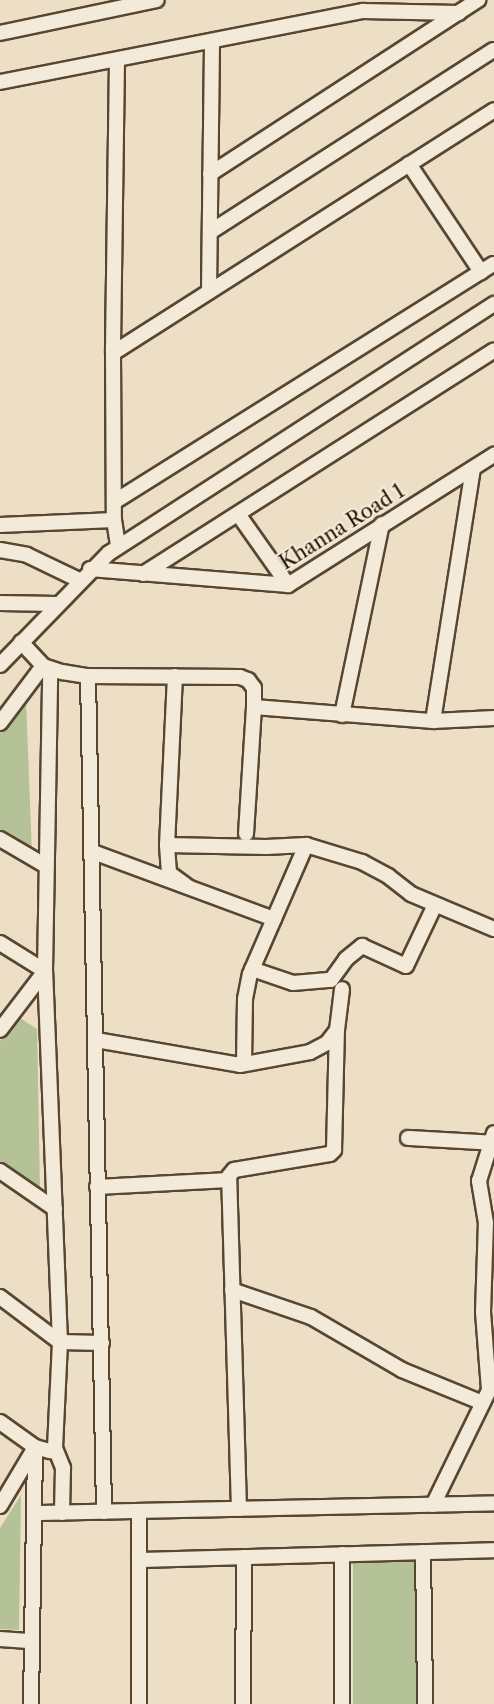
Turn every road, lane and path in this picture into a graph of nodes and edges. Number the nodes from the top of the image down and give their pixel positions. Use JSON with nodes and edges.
{"nodes":[{"id":1,"x":157,"y":0,"type":"edge"},
{"id":2,"x":477,"y":0,"type":"edge"},
{"id":3,"x":459,"y":13,"type":"junction"},
{"id":4,"x":0,"y":33,"type":"edge"},
{"id":5,"x":212,"y":41,"type":"junction"},
{"id":6,"x":494,"y":50,"type":"edge"},
{"id":7,"x":117,"y":60,"type":"junction"},
{"id":8,"x":0,"y":82,"type":"edge"},
{"id":9,"x":494,"y":110,"type":"edge"},
{"id":10,"x":409,"y":164,"type":"junction"},
{"id":11,"x":210,"y":174,"type":"junction"},
{"id":12,"x":210,"y":232,"type":"junction"},
{"id":13,"x":494,"y":264,"type":"edge"},
{"id":14,"x":481,"y":272,"type":"junction"},
{"id":15,"x":209,"y":291,"type":"junction"},
{"id":16,"x":494,"y":304,"type":"edge"},
{"id":17,"x":494,"y":350,"type":"edge"},
{"id":18,"x":113,"y":353,"type":"junction"},
{"id":19,"x":494,"y":455,"type":"edge"},
{"id":20,"x":472,"y":469,"type":"junction"},
{"id":21,"x":114,"y":502,"type":"junction"},
{"id":22,"x":238,"y":514,"type":"junction"},
{"id":23,"x":114,"y":520,"type":"junction"},
{"id":24,"x":382,"y":524,"type":"junction"},
{"id":25,"x":0,"y":525,"type":"edge"},
{"id":26,"x":118,"y":546,"type":"junction"},
{"id":27,"x":0,"y":550,"type":"edge"},
{"id":28,"x":90,"y":569,"type":"junction"},
{"id":29,"x":143,"y":574,"type":"junction"},
{"id":30,"x":79,"y":580,"type":"junction"},
{"id":31,"x":288,"y":585,"type":"junction"},
{"id":32,"x":0,"y":603,"type":"edge"},
{"id":33,"x":57,"y":604,"type":"junction"},
{"id":34,"x":21,"y":642,"type":"junction"},
{"id":35,"x":0,"y":665,"type":"edge"},
{"id":36,"x":46,"y":668,"type":"junction"},
{"id":37,"x":88,"y":676,"type":"junction"},
{"id":38,"x":175,"y":676,"type":"junction"},
{"id":39,"x":254,"y":707,"type":"junction"},
{"id":40,"x":342,"y":715,"type":"junction"},
{"id":41,"x":494,"y":718,"type":"edge"},
{"id":42,"x":433,"y":721,"type":"junction"},
{"id":43,"x":0,"y":723,"type":"edge"},
{"id":44,"x":246,"y":834,"type":"dead end"},
{"id":45,"x":0,"y":839,"type":"edge"},
{"id":46,"x":167,"y":844,"type":"junction"},
{"id":47,"x":306,"y":845,"type":"junction"},
{"id":48,"x":93,"y":852,"type":"junction"},
{"id":49,"x":46,"y":866,"type":"junction"},
{"id":50,"x":188,"y":887,"type":"junction"},
{"id":51,"x":435,"y":905,"type":"junction"},
{"id":52,"x":274,"y":919,"type":"junction"},
{"id":53,"x":494,"y":929,"type":"edge"},
{"id":54,"x":0,"y":943,"type":"edge"},
{"id":55,"x":252,"y":969,"type":"junction"},
{"id":56,"x":45,"y":971,"type":"junction"},
{"id":57,"x":342,"y":989,"type":"dead end"},
{"id":58,"x":0,"y":1030,"type":"edge"},
{"id":59,"x":337,"y":1030,"type":"junction"},
{"id":60,"x":96,"y":1040,"type":"junction"},
{"id":61,"x":244,"y":1063,"type":"junction"},
{"id":62,"x":408,"y":1138,"type":"dead end"},
{"id":63,"x":493,"y":1140,"type":"edge"},
{"id":64,"x":0,"y":1171,"type":"edge"},
{"id":65,"x":228,"y":1180,"type":"junction"},
{"id":66,"x":97,"y":1187,"type":"junction"},
{"id":67,"x":55,"y":1209,"type":"junction"},
{"id":68,"x":232,"y":1290,"type":"junction"},
{"id":69,"x":0,"y":1296,"type":"edge"},
{"id":70,"x":483,"y":1311,"type":"junction"},
{"id":71,"x":494,"y":1323,"type":"edge"},
{"id":72,"x":60,"y":1342,"type":"junction"},
{"id":73,"x":102,"y":1343,"type":"junction"},
{"id":74,"x":483,"y":1403,"type":"junction"},
{"id":75,"x":0,"y":1422,"type":"edge"},
{"id":76,"x":35,"y":1447,"type":"junction"},
{"id":77,"x":55,"y":1448,"type":"junction"},
{"id":78,"x":494,"y":1503,"type":"edge"},
{"id":79,"x":433,"y":1504,"type":"junction"},
{"id":80,"x":0,"y":1506,"type":"edge"},
{"id":81,"x":240,"y":1509,"type":"junction"},
{"id":82,"x":138,"y":1511,"type":"junction"},
{"id":83,"x":105,"y":1512,"type":"junction"},
{"id":84,"x":35,"y":1513,"type":"junction"},
{"id":85,"x":62,"y":1513,"type":"junction"},
{"id":86,"x":494,"y":1550,"type":"edge"},
{"id":87,"x":423,"y":1552,"type":"junction"},
{"id":88,"x":342,"y":1554,"type":"junction"},
{"id":89,"x":244,"y":1557,"type":"junction"},
{"id":90,"x":139,"y":1560,"type":"junction"},
{"id":91,"x":0,"y":1639,"type":"edge"},
{"id":92,"x":32,"y":1641,"type":"junction"},
{"id":93,"x":31,"y":1704,"type":"edge"},
{"id":94,"x":140,"y":1704,"type":"edge"},
{"id":95,"x":243,"y":1704,"type":"edge"},
{"id":96,"x":342,"y":1704,"type":"edge"},
{"id":97,"x":425,"y":1704,"type":"edge"}],
"edges":[{"from":1,"to":4,"type":"street"},
{"from":2,"to":3,"type":"street"},
{"from":3,"to":5,"type":"street"},
{"from":3,"to":11,"type":"street"},
{"from":5,"to":7,"type":"street"},
{"from":5,"to":11,"type":"street"},
{"from":6,"to":12,"type":"street"},
{"from":7,"to":8,"type":"street"},
{"from":7,"to":18,"type":"street"},
{"from":9,"to":10,"type":"street"},
{"from":10,"to":14,"type":"street"},
{"from":10,"to":15,"type":"street"},
{"from":11,"to":12,"type":"street"},
{"from":12,"to":15,"type":"street"},
{"from":13,"to":14,"type":"street"},
{"from":14,"to":21,"type":"street"},
{"from":15,"to":18,"type":"street"},
{"from":16,"to":26,"type":"street"},
{"from":17,"to":22,"type":"street"},
{"from":18,"to":21,"type":"street"},
{"from":19,"to":20,"type":"street","name":"Khanna Road 1"},
{"from":20,"to":24,"type":"street","name":"Khanna Road 1"},
{"from":20,"to":42,"type":"street"},
{"from":21,"to":23,"type":"street"},
{"from":22,"to":29,"type":"street"},
{"from":22,"to":31,"type":"street"},
{"from":23,"to":25,"type":"street"},
{"from":23,"to":26,"type":"street"},
{"from":24,"to":31,"type":"street","name":"Khanna Road 1"},
{"from":24,"to":40,"type":"street"},
{"from":26,"to":28,"type":"street"},
{"from":27,"to":30,"type":"street"},
{"from":28,"to":29,"type":"street","name":"Khanna Road 1"},
{"from":28,"to":30,"type":"street"},
{"from":29,"to":31,"type":"street","name":"Khanna Road 1"},
{"from":30,"to":33,"type":"street"},
{"from":32,"to":33,"type":"street"},
{"from":33,"to":34,"type":"street"},
{"from":34,"to":35,"type":"street"},
{"from":34,"to":36,"type":"street"},
{"from":36,"to":37,"type":"street"},
{"from":36,"to":43,"type":"street"},
{"from":36,"to":49,"type":"street"},
{"from":37,"to":38,"type":"street"},
{"from":37,"to":48,"type":"street"},
{"from":38,"to":39,"type":"street"},
{"from":38,"to":46,"type":"street"},
{"from":39,"to":40,"type":"street"},
{"from":39,"to":44,"type":"street"},
{"from":40,"to":42,"type":"street"},
{"from":41,"to":42,"type":"street"},
{"from":45,"to":49,"type":"street"},
{"from":46,"to":47,"type":"street"},
{"from":46,"to":50,"type":"street"},
{"from":47,"to":51,"type":"street"},
{"from":47,"to":52,"type":"street"},
{"from":48,"to":50,"type":"street"},
{"from":48,"to":60,"type":"street"},
{"from":49,"to":56,"type":"street"},
{"from":50,"to":52,"type":"street"},
{"from":51,"to":53,"type":"street"},
{"from":51,"to":55,"type":"street"},
{"from":52,"to":55,"type":"street"},
{"from":54,"to":56,"type":"street"},
{"from":55,"to":61,"type":"street"},
{"from":56,"to":58,"type":"street"},
{"from":56,"to":67,"type":"street"},
{"from":57,"to":59,"type":"street"},
{"from":59,"to":61,"type":"street"},
{"from":59,"to":65,"type":"street"},
{"from":60,"to":61,"type":"street"},
{"from":60,"to":66,"type":"street"},
{"from":62,"to":63,"type":"street"},
{"from":63,"to":70,"type":"street"},
{"from":64,"to":67,"type":"street"},
{"from":65,"to":66,"type":"street"},
{"from":65,"to":68,"type":"street"},
{"from":66,"to":73,"type":"street"},
{"from":67,"to":72,"type":"street"},
{"from":68,"to":74,"type":"street"},
{"from":68,"to":81,"type":"street"},
{"from":69,"to":72,"type":"street"},
{"from":70,"to":71,"type":"street"},
{"from":70,"to":74,"type":"street"},
{"from":72,"to":73,"type":"street"},
{"from":72,"to":77,"type":"street"},
{"from":73,"to":83,"type":"street"},
{"from":74,"to":79,"type":"street"},
{"from":75,"to":76,"type":"street"},
{"from":76,"to":77,"type":"street"},
{"from":76,"to":80,"type":"street"},
{"from":76,"to":84,"type":"street"},
{"from":77,"to":85,"type":"street"},
{"from":78,"to":79,"type":"street"},
{"from":79,"to":81,"type":"street"},
{"from":81,"to":82,"type":"street"},
{"from":82,"to":83,"type":"street"},
{"from":82,"to":90,"type":"street"},
{"from":83,"to":85,"type":"street"},
{"from":84,"to":85,"type":"street"},
{"from":84,"to":92,"type":"street"},
{"from":86,"to":87,"type":"street"},
{"from":87,"to":88,"type":"street"},
{"from":87,"to":97,"type":"street"},
{"from":88,"to":89,"type":"street"},
{"from":88,"to":96,"type":"street"},
{"from":89,"to":90,"type":"street"},
{"from":89,"to":95,"type":"street"},
{"from":90,"to":94,"type":"street"},
{"from":91,"to":92,"type":"street"},
{"from":92,"to":93,"type":"street"}]}
